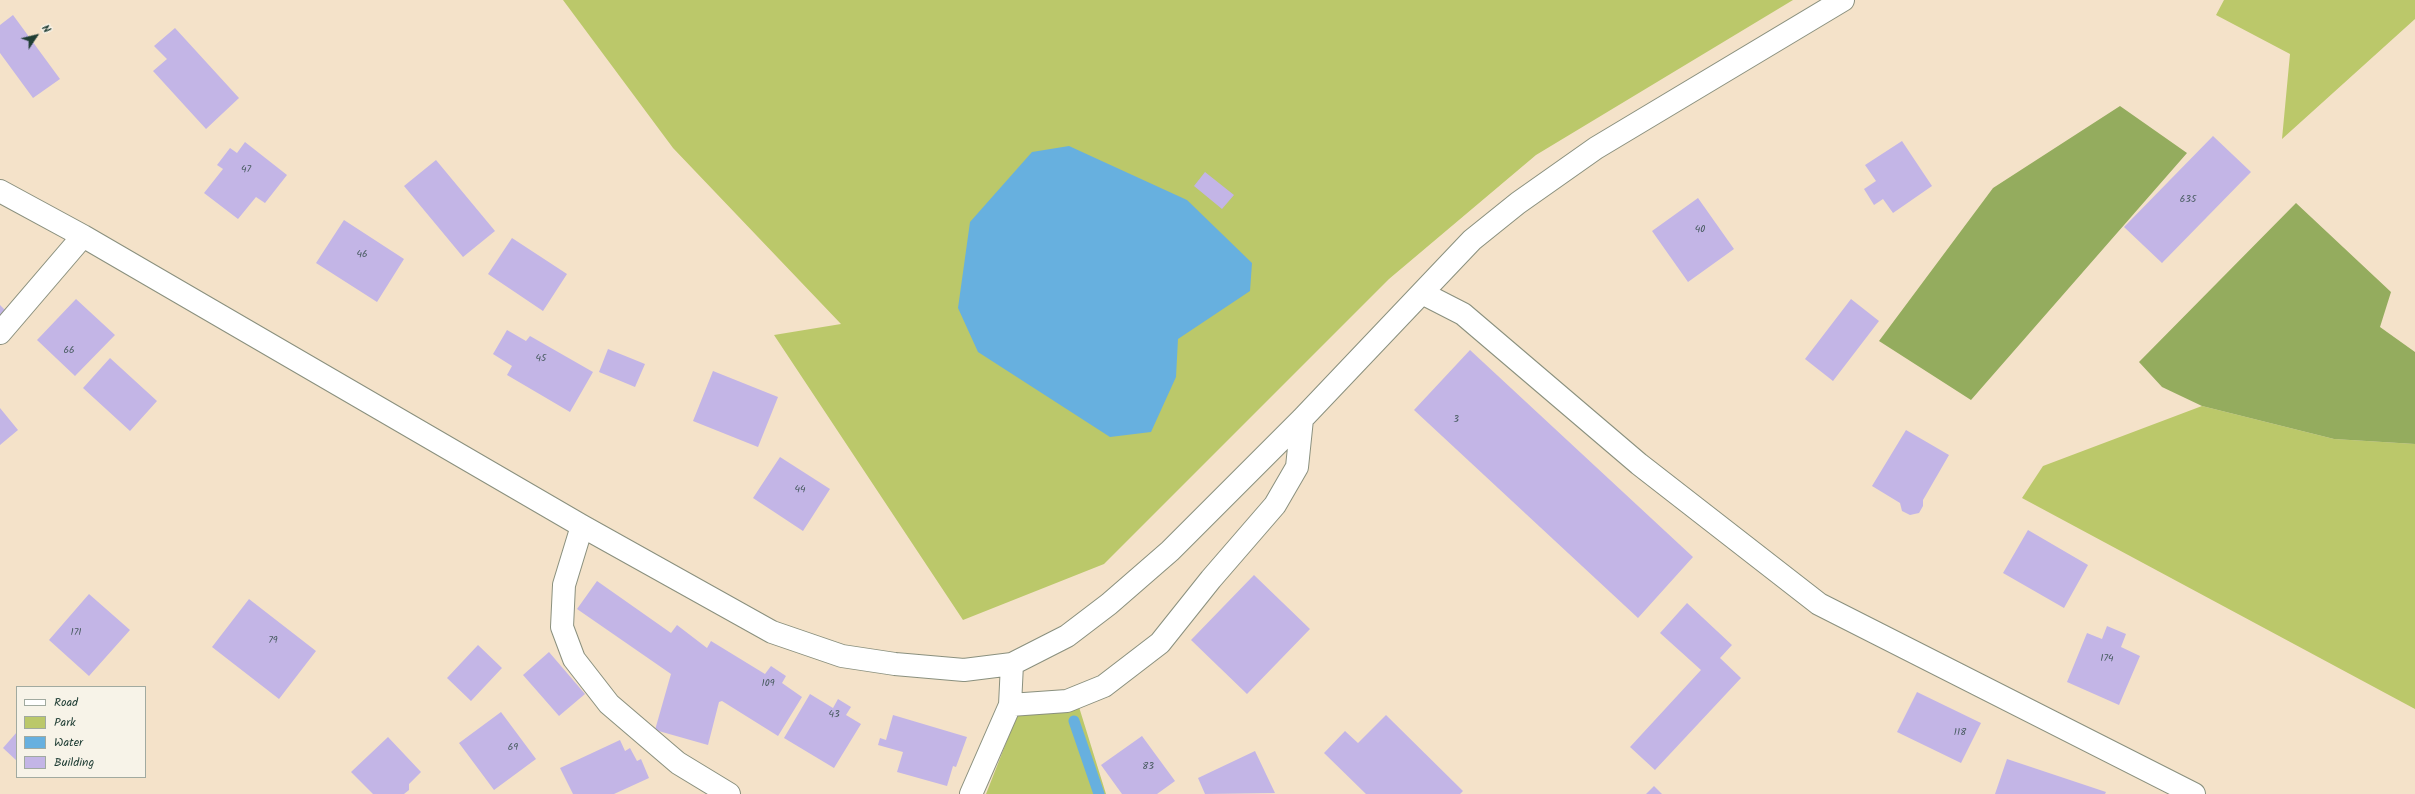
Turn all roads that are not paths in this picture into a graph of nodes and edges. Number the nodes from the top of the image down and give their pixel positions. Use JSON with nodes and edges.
{"nodes":[{"id":1,"x":1843,"y":0,"type":"edge"},
{"id":2,"x":0,"y":191,"type":"edge"},
{"id":3,"x":83,"y":236,"type":"junction"},
{"id":4,"x":1422,"y":293,"type":"junction"},
{"id":5,"x":0,"y":332,"type":"edge"},
{"id":6,"x":1302,"y":419,"type":"junction"},
{"id":7,"x":582,"y":526,"type":"junction"},
{"id":8,"x":1012,"y":664,"type":"junction"},
{"id":9,"x":1010,"y":705,"type":"junction"},
{"id":10,"x":729,"y":794,"type":"edge"},
{"id":11,"x":970,"y":794,"type":"edge"},
{"id":12,"x":2194,"y":794,"type":"edge"}],
"edges":[{"from":1,"to":4,"type":"street"},
{"from":2,"to":3,"type":"street"},
{"from":3,"to":5,"type":"street"},
{"from":3,"to":7,"type":"street"},
{"from":4,"to":6,"type":"street"},
{"from":4,"to":12,"type":"street"},
{"from":6,"to":8,"type":"street"},
{"from":6,"to":9,"type":"street"},
{"from":7,"to":8,"type":"street"},
{"from":7,"to":10,"type":"street"},
{"from":8,"to":9,"type":"street"},
{"from":9,"to":11,"type":"street"}]}
